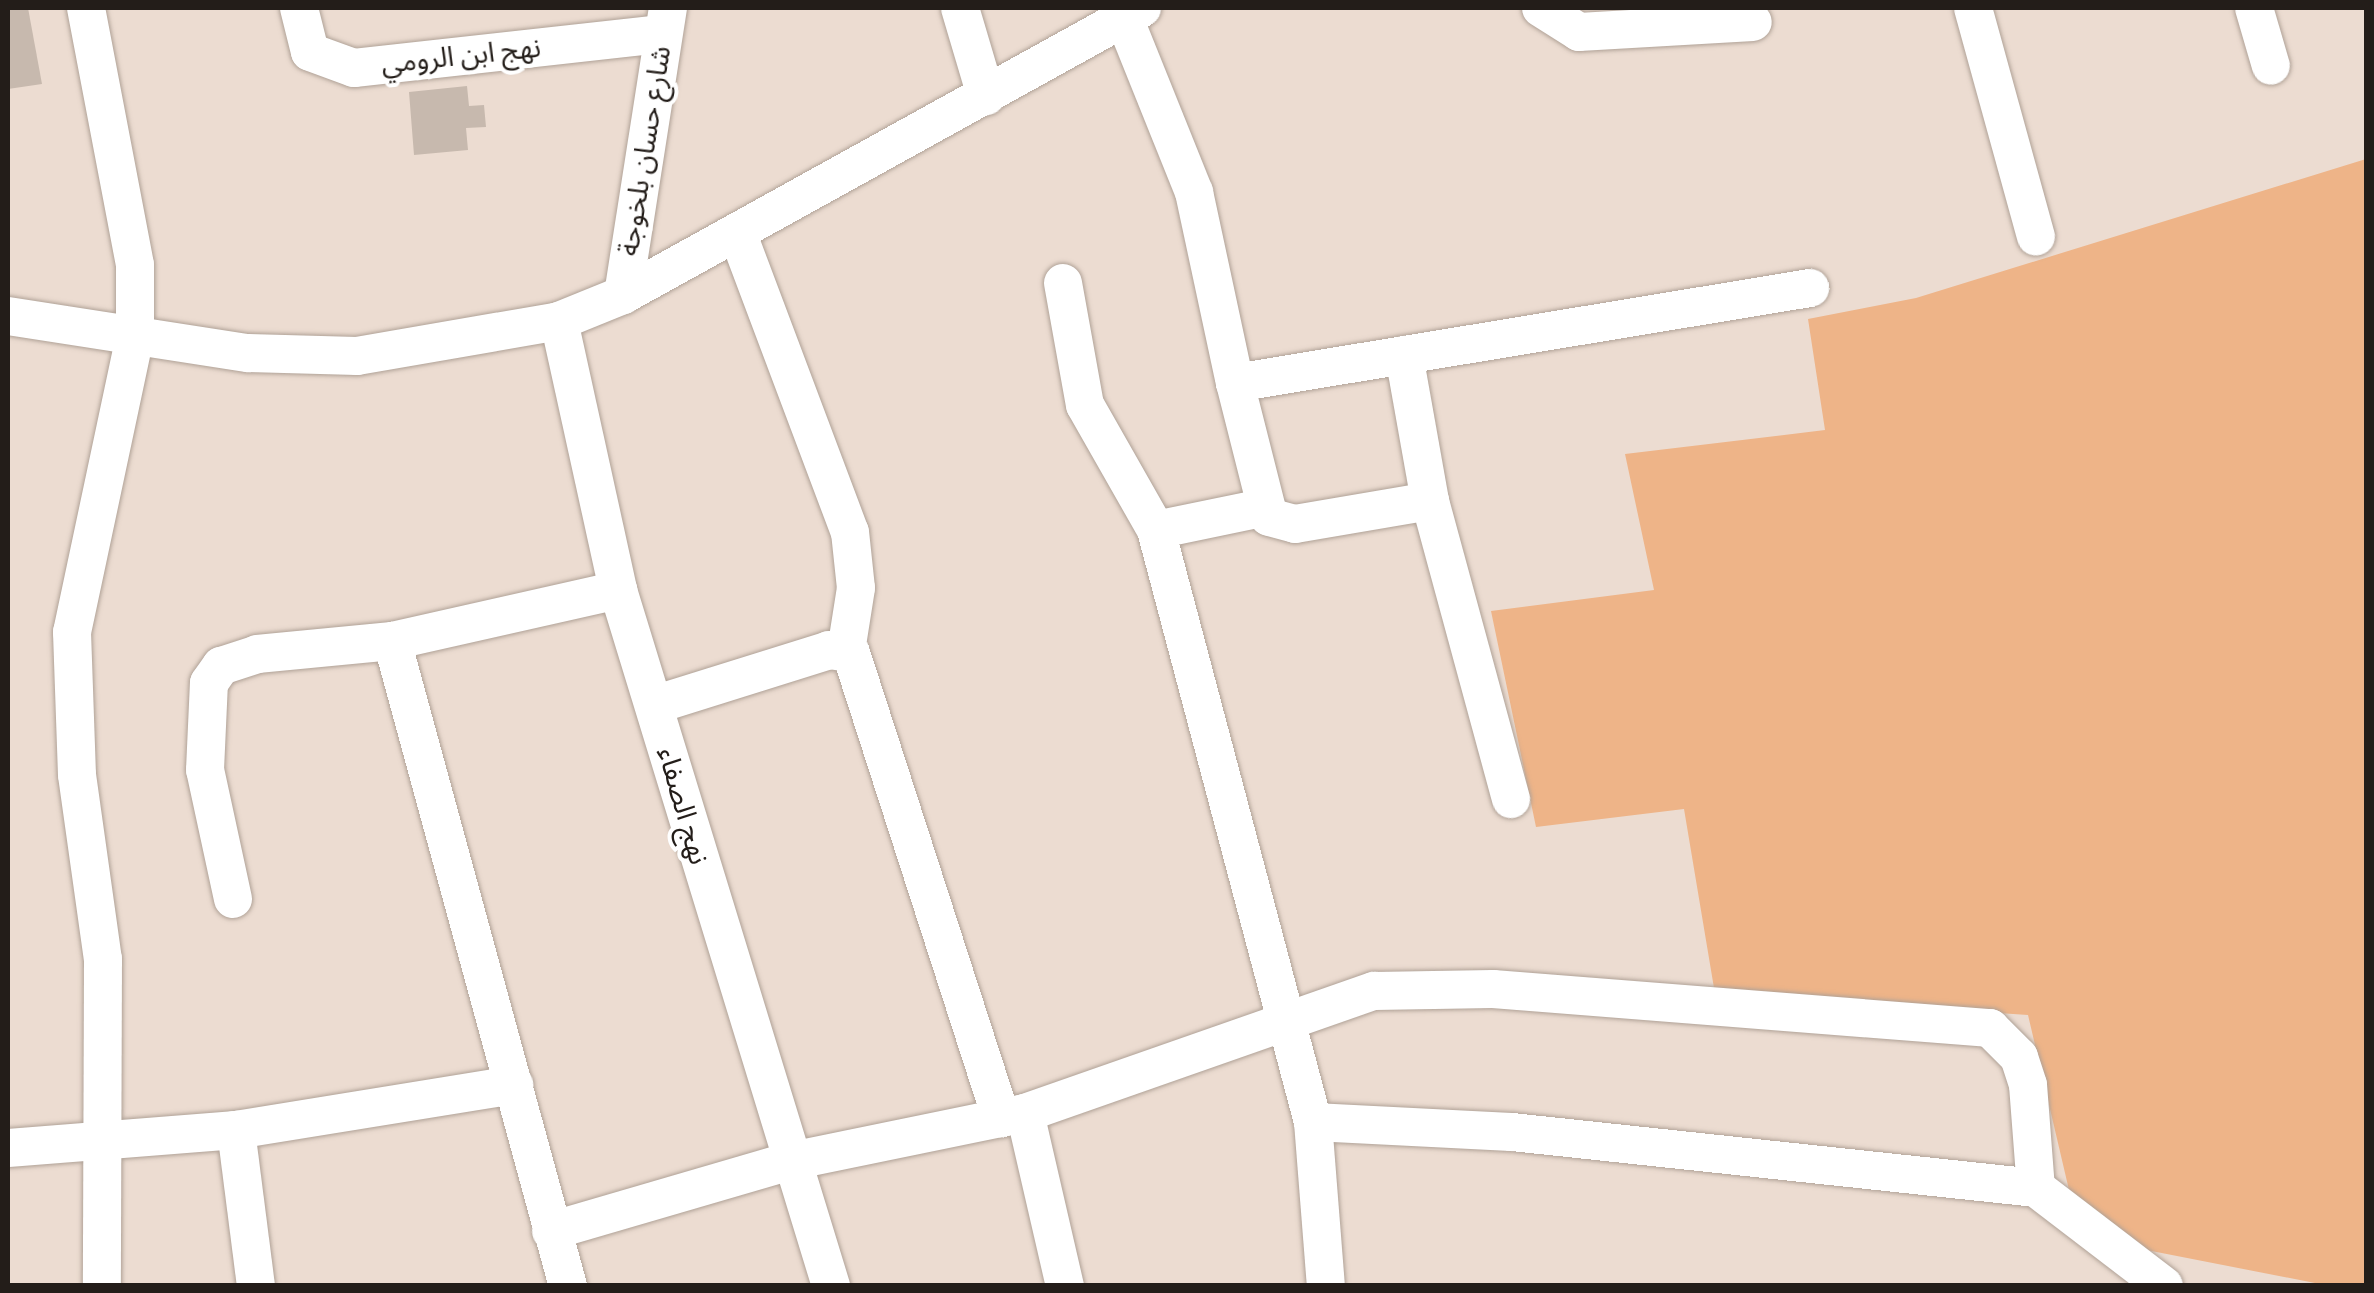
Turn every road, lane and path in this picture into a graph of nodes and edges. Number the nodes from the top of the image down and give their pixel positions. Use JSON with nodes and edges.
{"nodes":[{"id":1,"x":86,"y":8,"type":"edge"},
{"id":2,"x":298,"y":8,"type":"edge"},
{"id":3,"x":960,"y":8,"type":"edge"},
{"id":4,"x":1542,"y":8,"type":"edge"},
{"id":5,"x":1973,"y":8,"type":"edge"},
{"id":6,"x":2254,"y":8,"type":"edge"},
{"id":7,"x":1133,"y":12,"type":"edge"},
{"id":8,"x":665,"y":21,"type":"edge"},
{"id":9,"x":1753,"y":22,"type":"dead end"},
{"id":10,"x":2271,"y":66,"type":"dead end"},
{"id":11,"x":986,"y":96,"type":"junction"},
{"id":12,"x":737,"y":232,"type":"junction"},
{"id":13,"x":2036,"y":236,"type":"dead end"},
{"id":14,"x":1063,"y":283,"type":"dead end"},
{"id":15,"x":1810,"y":288,"type":"dead end"},
{"id":16,"x":623,"y":295,"type":"junction"},
{"id":17,"x":8,"y":316,"type":"edge"},
{"id":18,"x":560,"y":321,"type":"junction"},
{"id":19,"x":135,"y":336,"type":"junction"},
{"id":20,"x":1404,"y":355,"type":"junction"},
{"id":21,"x":1235,"y":383,"type":"junction"},
{"id":22,"x":1430,"y":501,"type":"junction"},
{"id":23,"x":1262,"y":508,"type":"junction"},
{"id":24,"x":1156,"y":530,"type":"junction"},
{"id":25,"x":618,"y":590,"type":"junction"},
{"id":26,"x":392,"y":641,"type":"junction"},
{"id":27,"x":846,"y":651,"type":"junction"},
{"id":28,"x":654,"y":706,"type":"junction"},
{"id":29,"x":1511,"y":799,"type":"dead end"},
{"id":30,"x":233,"y":899,"type":"dead end"},
{"id":31,"x":1286,"y":1026,"type":"junction"},
{"id":32,"x":514,"y":1086,"type":"junction"},
{"id":33,"x":1013,"y":1116,"type":"junction"},
{"id":34,"x":1312,"y":1122,"type":"junction"},
{"id":35,"x":236,"y":1130,"type":"junction"},
{"id":36,"x":105,"y":1140,"type":"junction"},
{"id":37,"x":8,"y":1148,"type":"edge"},
{"id":38,"x":791,"y":1161,"type":"junction"},
{"id":39,"x":2036,"y":1188,"type":"junction"},
{"id":40,"x":551,"y":1231,"type":"junction"},
{"id":41,"x":102,"y":1286,"type":"edge"},
{"id":42,"x":256,"y":1286,"type":"edge"},
{"id":43,"x":568,"y":1286,"type":"edge"},
{"id":44,"x":831,"y":1286,"type":"edge"},
{"id":45,"x":1065,"y":1286,"type":"edge"},
{"id":46,"x":1326,"y":1286,"type":"edge"},
{"id":47,"x":2164,"y":1286,"type":"edge"}],
"edges":[{"from":1,"to":19,"type":"street"},
{"from":2,"to":8,"type":"street","name":"نهج ابن الرومي"},
{"from":3,"to":11,"type":"street"},
{"from":4,"to":9,"type":"street"},
{"from":5,"to":13,"type":"street"},
{"from":6,"to":10,"type":"street"},
{"from":7,"to":11,"type":"street"},
{"from":7,"to":21,"type":"street"},
{"from":8,"to":16,"type":"street","name":"شارع حسان بلخوجة"},
{"from":11,"to":12,"type":"street"},
{"from":12,"to":16,"type":"street"},
{"from":12,"to":27,"type":"street"},
{"from":14,"to":24,"type":"street"},
{"from":15,"to":20,"type":"street"},
{"from":16,"to":18,"type":"street"},
{"from":17,"to":19,"type":"street"},
{"from":18,"to":19,"type":"street"},
{"from":18,"to":25,"type":"street","name":"نهج الصفاء"},
{"from":19,"to":36,"type":"street"},
{"from":20,"to":21,"type":"street"},
{"from":20,"to":22,"type":"street"},
{"from":21,"to":23,"type":"street"},
{"from":22,"to":23,"type":"street"},
{"from":22,"to":29,"type":"street"},
{"from":23,"to":24,"type":"street"},
{"from":24,"to":31,"type":"street"},
{"from":25,"to":26,"type":"street"},
{"from":25,"to":28,"type":"street","name":"نهج الصفاء"},
{"from":26,"to":30,"type":"street"},
{"from":26,"to":32,"type":"street"},
{"from":27,"to":28,"type":"street"},
{"from":27,"to":33,"type":"street"},
{"from":28,"to":38,"type":"street","name":"نهج الصفاء"},
{"from":31,"to":33,"type":"street"},
{"from":31,"to":34,"type":"street"},
{"from":31,"to":39,"type":"street"},
{"from":32,"to":35,"type":"street"},
{"from":32,"to":40,"type":"street"},
{"from":33,"to":38,"type":"street"},
{"from":33,"to":45,"type":"street"},
{"from":34,"to":39,"type":"street"},
{"from":34,"to":46,"type":"street"},
{"from":35,"to":36,"type":"street"},
{"from":35,"to":42,"type":"street"},
{"from":36,"to":37,"type":"street"},
{"from":36,"to":41,"type":"street"},
{"from":38,"to":40,"type":"street"},
{"from":38,"to":44,"type":"street","name":"نهج الصفاء"},
{"from":39,"to":47,"type":"street"},
{"from":40,"to":43,"type":"street"}]}
